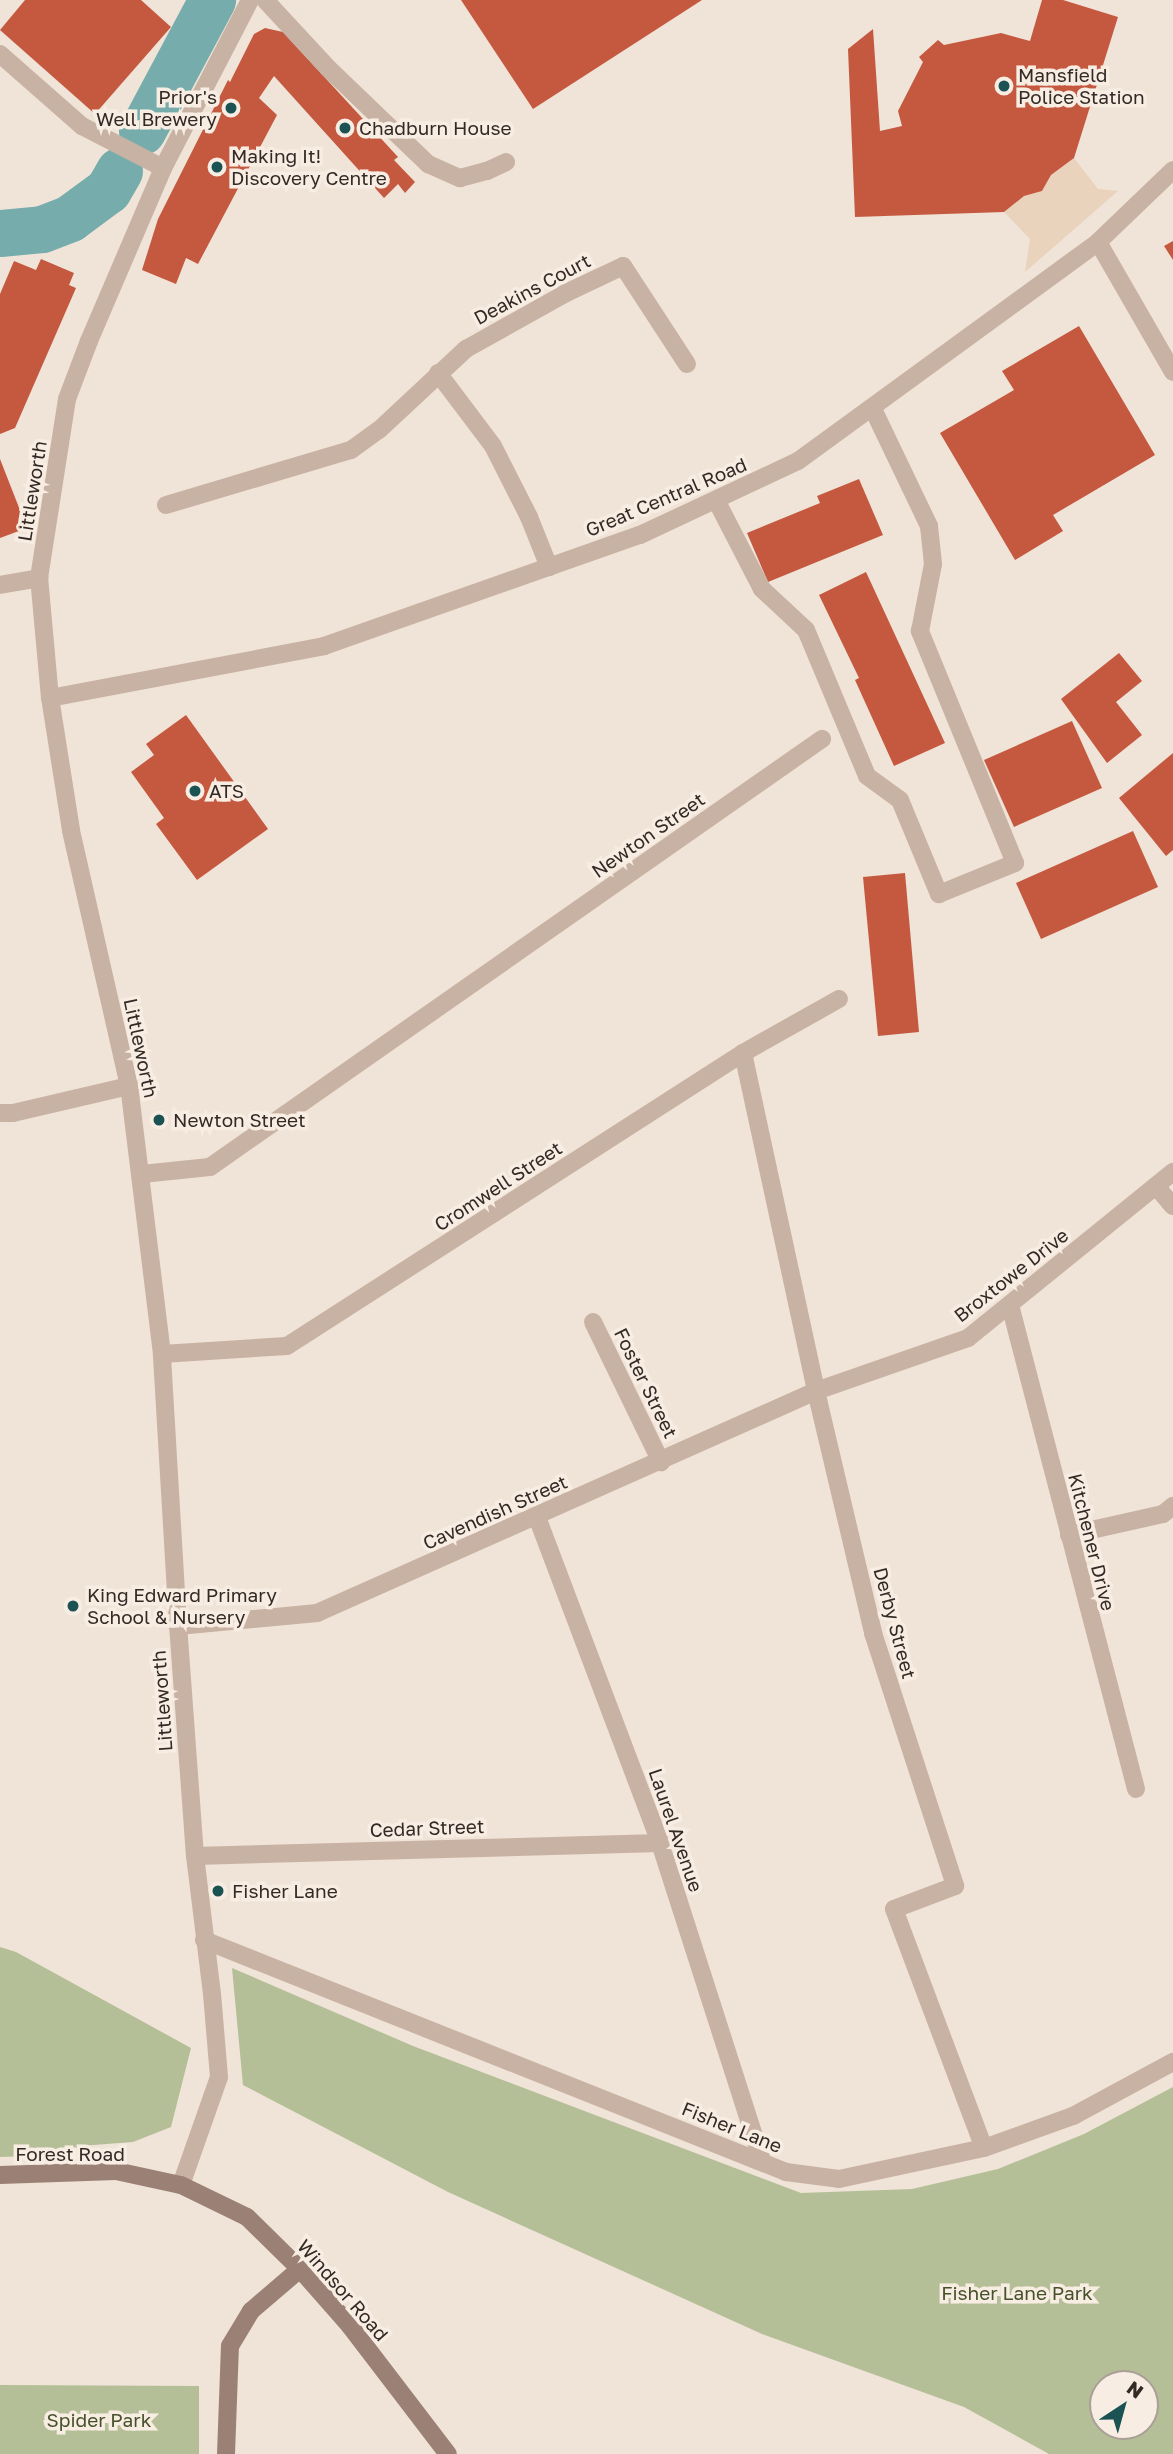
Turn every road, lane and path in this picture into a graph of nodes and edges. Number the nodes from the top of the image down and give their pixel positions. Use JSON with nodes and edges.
{"nodes":[{"id":1,"x":250,"y":0,"type":"edge"},
{"id":2,"x":265,"y":0,"type":"edge"},
{"id":3,"x":0,"y":54,"type":"edge"},
{"id":4,"x":506,"y":162,"type":"dead end"},
{"id":5,"x":163,"y":168,"type":"junction"},
{"id":6,"x":1173,"y":170,"type":"edge"},
{"id":7,"x":1098,"y":242,"type":"junction"},
{"id":8,"x":687,"y":364,"type":"dead end"},
{"id":9,"x":1173,"y":372,"type":"edge"},
{"id":10,"x":438,"y":373,"type":"junction"},
{"id":11,"x":873,"y":409,"type":"junction"},
{"id":12,"x":716,"y":500,"type":"junction"},
{"id":13,"x":166,"y":505,"type":"dead end"},
{"id":14,"x":549,"y":567,"type":"junction"},
{"id":15,"x":39,"y":578,"type":"junction"},
{"id":16,"x":0,"y":585,"type":"edge"},
{"id":17,"x":50,"y":698,"type":"junction"},
{"id":18,"x":822,"y":739,"type":"dead end"},
{"id":19,"x":839,"y":999,"type":"dead end"},
{"id":20,"x":743,"y":1054,"type":"junction"},
{"id":21,"x":129,"y":1086,"type":"junction"},
{"id":22,"x":0,"y":1113,"type":"edge"},
{"id":23,"x":1173,"y":1172,"type":"edge"},
{"id":24,"x":142,"y":1174,"type":"junction"},
{"id":25,"x":1156,"y":1186,"type":"junction"},
{"id":26,"x":1173,"y":1206,"type":"edge"},
{"id":27,"x":1010,"y":1305,"type":"junction"},
{"id":28,"x":593,"y":1322,"type":"dead end"},
{"id":29,"x":162,"y":1354,"type":"junction"},
{"id":30,"x":816,"y":1391,"type":"junction"},
{"id":31,"x":660,"y":1462,"type":"junction"},
{"id":32,"x":1173,"y":1506,"type":"edge"},
{"id":33,"x":537,"y":1517,"type":"junction"},
{"id":34,"x":1069,"y":1535,"type":"junction"},
{"id":35,"x":178,"y":1626,"type":"junction"},
{"id":36,"x":1136,"y":1789,"type":"dead end"},
{"id":37,"x":660,"y":1843,"type":"junction"},
{"id":38,"x":195,"y":1856,"type":"junction"},
{"id":39,"x":204,"y":1940,"type":"junction"},
{"id":40,"x":1173,"y":2062,"type":"edge"},
{"id":41,"x":984,"y":2148,"type":"junction"},
{"id":42,"x":762,"y":2161,"type":"junction"},
{"id":43,"x":0,"y":2175,"type":"edge"},
{"id":44,"x":181,"y":2185,"type":"junction"},
{"id":45,"x":300,"y":2269,"type":"junction"},
{"id":46,"x":226,"y":2454,"type":"edge"},
{"id":47,"x":448,"y":2454,"type":"edge"}],
"edges":[{"from":1,"to":5,"type":"street","name":"Littleworth"},
{"from":2,"to":4,"type":"street"},
{"from":3,"to":5,"type":"street"},
{"from":5,"to":15,"type":"street","name":"Littleworth"},
{"from":6,"to":7,"type":"street","name":"Great Central Road"},
{"from":7,"to":9,"type":"street"},
{"from":7,"to":11,"type":"street","name":"Great Central Road"},
{"from":8,"to":10,"type":"street","name":"Deakins Court"},
{"from":10,"to":13,"type":"street","name":"Deakins Court"},
{"from":10,"to":14,"type":"street"},
{"from":11,"to":12,"type":"street","name":"Great Central Road"},
{"from":11,"to":12,"type":"street"},
{"from":12,"to":14,"type":"street","name":"Great Central Road"},
{"from":14,"to":17,"type":"street","name":"Great Central Road"},
{"from":15,"to":16,"type":"street"},
{"from":15,"to":17,"type":"street","name":"Littleworth"},
{"from":17,"to":21,"type":"street","name":"Littleworth"},
{"from":18,"to":24,"type":"street","name":"Newton Street"},
{"from":19,"to":20,"type":"street","name":"Cromwell Street"},
{"from":20,"to":29,"type":"street","name":"Cromwell Street"},
{"from":20,"to":30,"type":"street","name":"Derby Street"},
{"from":21,"to":22,"type":"street"},
{"from":21,"to":24,"type":"street","name":"Littleworth"},
{"from":23,"to":25,"type":"street","name":"Broxtowe Drive"},
{"from":24,"to":29,"type":"street","name":"Littleworth"},
{"from":25,"to":26,"type":"street"},
{"from":25,"to":27,"type":"street","name":"Broxtowe Drive"},
{"from":27,"to":30,"type":"street","name":"Broxtowe Drive"},
{"from":27,"to":34,"type":"street","name":"Kitchener Drive"},
{"from":28,"to":31,"type":"street","name":"Foster Street"},
{"from":29,"to":35,"type":"street","name":"Littleworth"},
{"from":30,"to":31,"type":"street","name":"Cavendish Street"},
{"from":30,"to":41,"type":"street","name":"Derby Street"},
{"from":31,"to":33,"type":"street","name":"Cavendish Street"},
{"from":32,"to":34,"type":"street"},
{"from":33,"to":35,"type":"street","name":"Cavendish Street"},
{"from":33,"to":37,"type":"street","name":"Laurel Avenue"},
{"from":34,"to":36,"type":"street","name":"Kitchener Drive"},
{"from":35,"to":38,"type":"street","name":"Littleworth"},
{"from":37,"to":38,"type":"street","name":"Cedar Street"},
{"from":37,"to":42,"type":"street","name":"Laurel Avenue"},
{"from":38,"to":39,"type":"street","name":"Littleworth"},
{"from":39,"to":42,"type":"street","name":"Fisher Lane"},
{"from":39,"to":44,"type":"street","name":"Littleworth"},
{"from":40,"to":41,"type":"street","name":"Fisher Lane"},
{"from":41,"to":42,"type":"street","name":"Fisher Lane"},
{"from":43,"to":44,"type":"main road","name":"Forest Road"},
{"from":44,"to":45,"type":"main road","name":"Windsor Road"},
{"from":45,"to":46,"type":"main road"},
{"from":45,"to":47,"type":"main road","name":"Windsor Road"}]}
